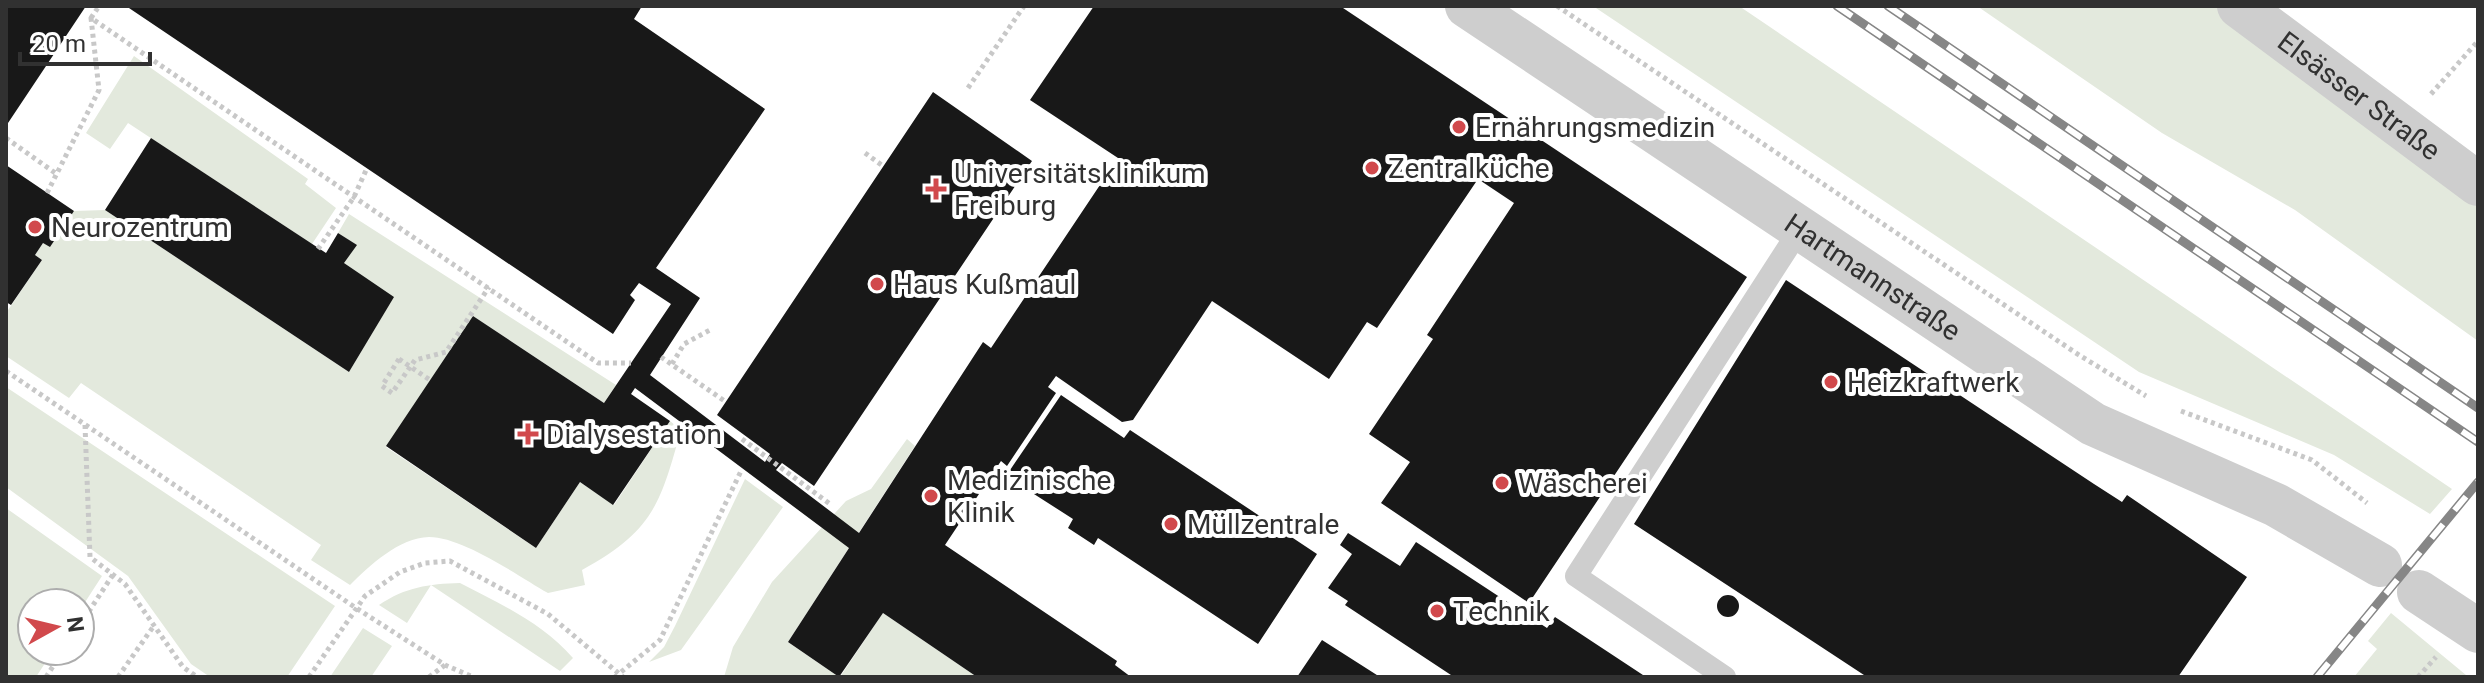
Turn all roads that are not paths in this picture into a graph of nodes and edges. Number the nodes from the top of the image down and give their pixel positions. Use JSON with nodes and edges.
{"nodes":[{"id":1,"x":1467,"y":6,"type":"edge"},
{"id":2,"x":2239,"y":6,"type":"edge"},
{"id":3,"x":2478,"y":184,"type":"edge"},
{"id":4,"x":1800,"y":229,"type":"junction"},
{"id":5,"x":2380,"y":565,"type":"dead end"},
{"id":6,"x":2419,"y":592,"type":"dead end"},
{"id":7,"x":2478,"y":631,"type":"edge"},
{"id":8,"x":1725,"y":677,"type":"edge"}],
"edges":[{"from":1,"to":4,"type":"street","name":"Hartmannstraße"},
{"from":2,"to":3,"type":"street","name":"Elsässer Straße"},
{"from":4,"to":5,"type":"street","name":"Hartmannstraße"},
{"from":4,"to":8,"type":"lane"},
{"from":6,"to":7,"type":"street"}]}
